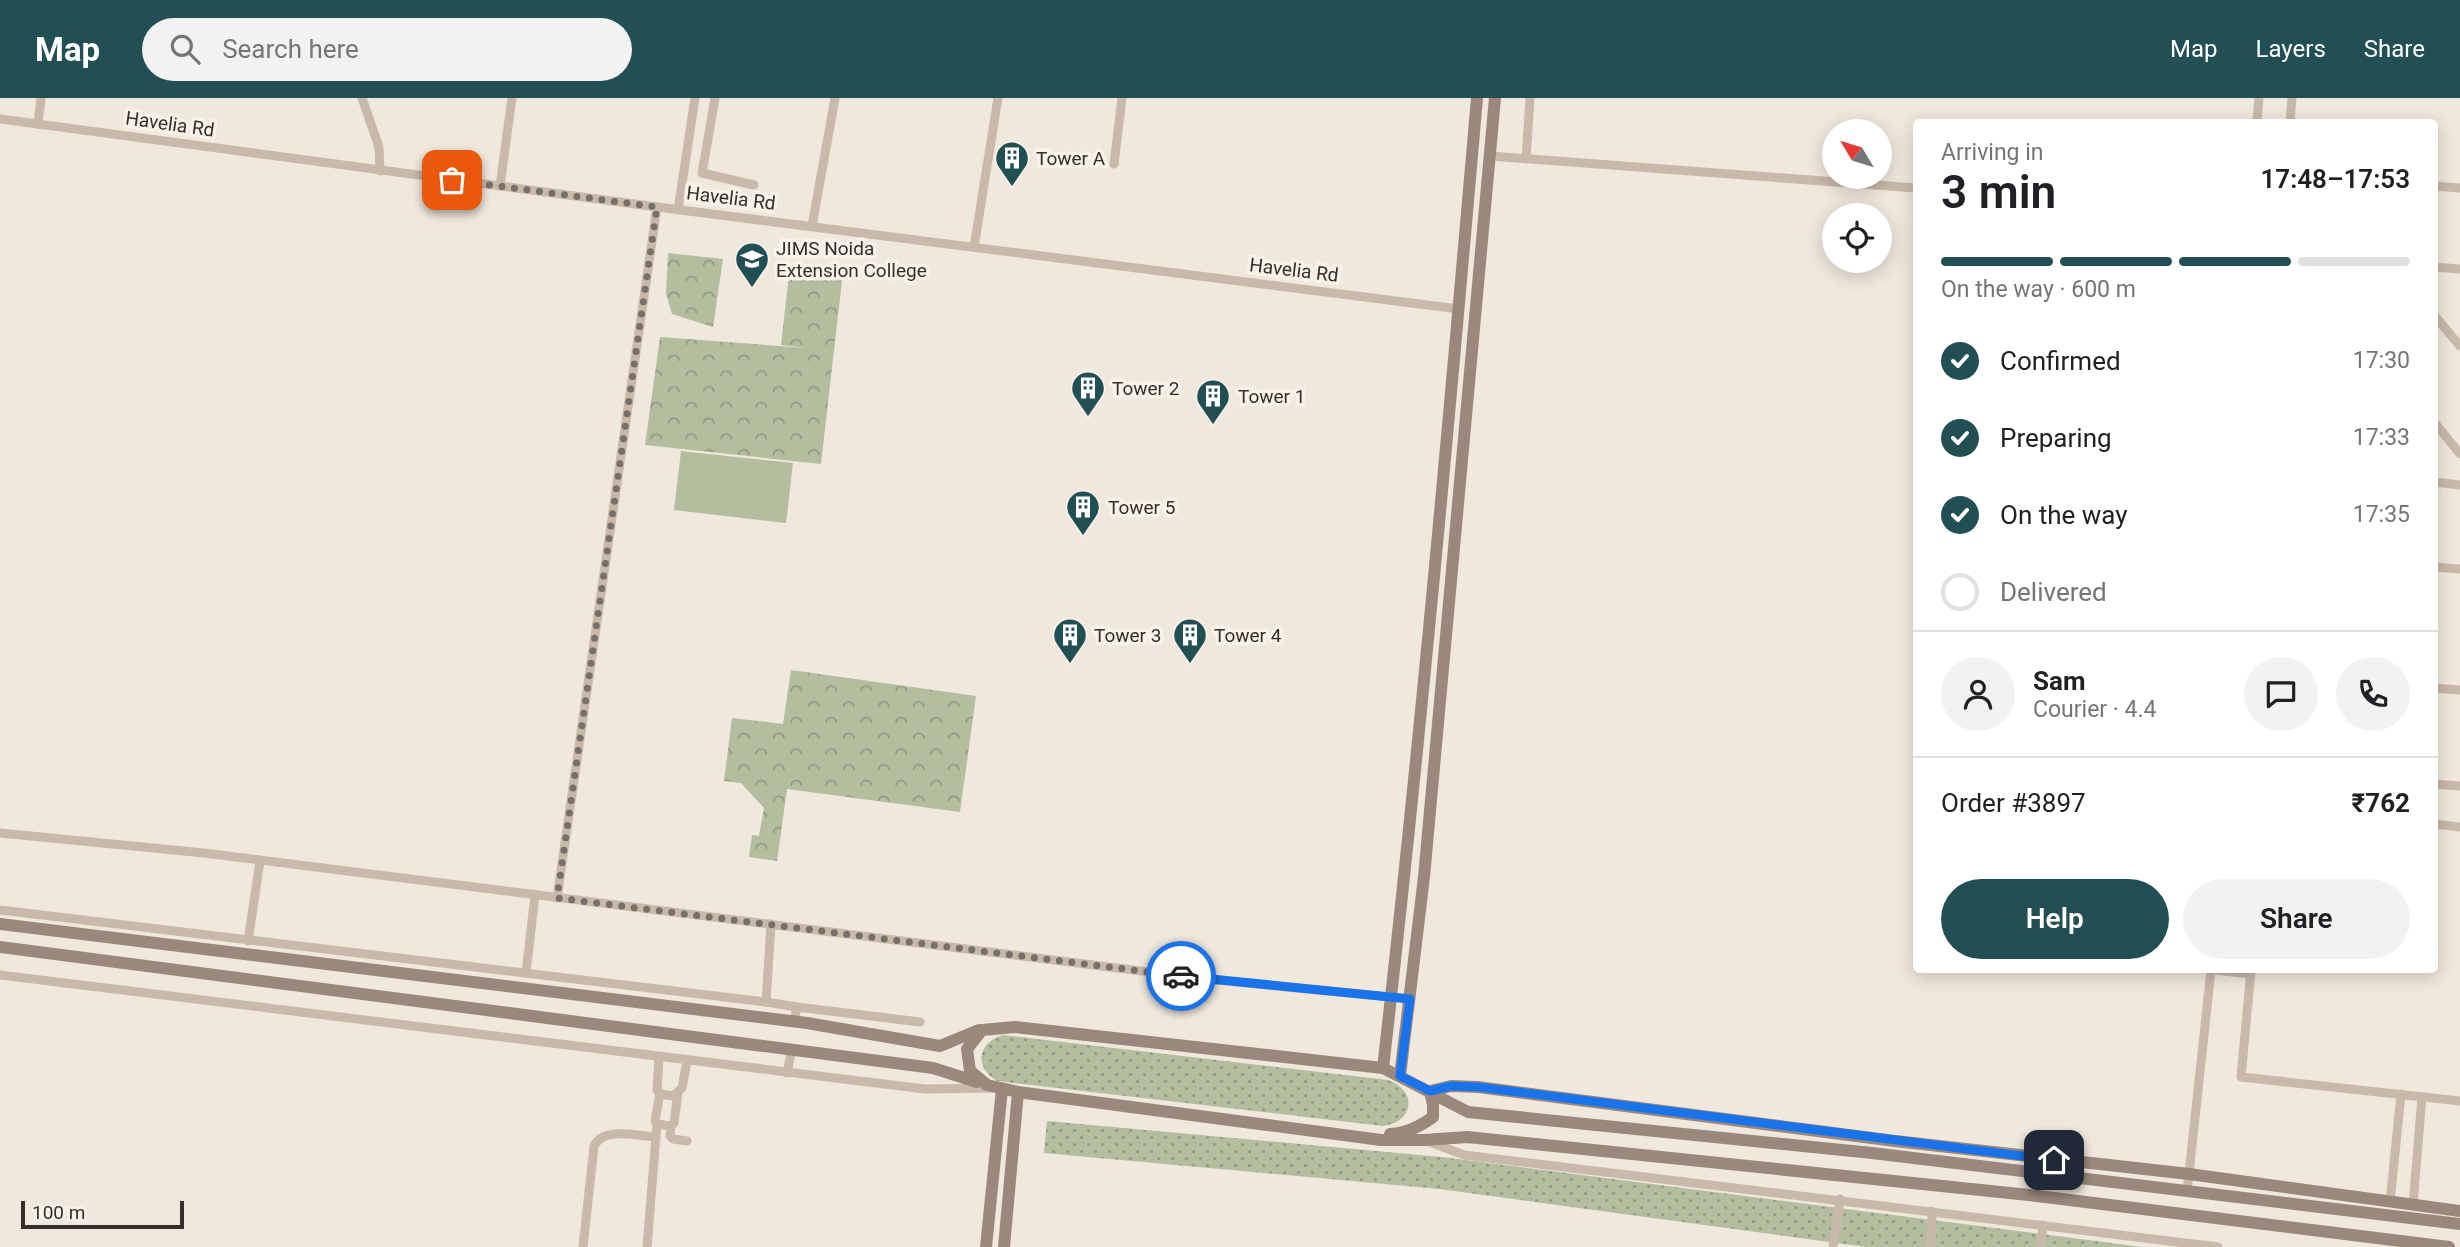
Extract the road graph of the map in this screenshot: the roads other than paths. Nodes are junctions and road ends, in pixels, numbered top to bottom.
1 (41, 98) edge
2 (362, 98) edge
3 (512, 98) edge
4 (695, 98) edge
5 (715, 98) edge
6 (835, 98) edge
7 (998, 98) edge
8 (1122, 98) edge
9 (1477, 98) edge
10 (1496, 98) edge
11 (1530, 98) edge
12 (2259, 98) edge
13 (2292, 98) edge
14 (0, 119) edge
15 (2257, 119) edge
16 (2290, 119) edge
17 (38, 124) junction
18 (1490, 156) junction
19 (1526, 159) junction
20 (1114, 164) dead end
21 (380, 171) junction
22 (754, 185) dead end
23 (500, 186) junction
24 (2438, 186) edge
25 (1913, 188) edge
26 (2460, 188) edge
27 (657, 207) junction
28 (678, 210) junction
29 (812, 226) junction
30 (974, 247) junction
31 (2438, 267) edge
32 (2460, 270) edge
33 (1459, 309) junction
34 (2438, 320) edge
35 (2460, 346) edge
36 (1455, 360) junction
37 (1470, 362) junction
38 (2438, 427) edge
39 (2460, 454) edge
40 (2438, 482) edge
41 (2460, 485) edge
42 (2438, 567) edge
43 (2460, 569) edge
44 (2438, 688) edge
45 (2460, 690) edge
46 (2438, 784) edge
47 (2460, 786) edge
48 (2438, 824) edge
49 (2460, 827) edge
50 (0, 833) edge
51 (260, 860) junction
52 (535, 895) junction
53 (557, 898) junction
54 (0, 910) edge
55 (0, 924) edge
56 (771, 924) junction
57 (248, 941) junction
58 (0, 947) edge
59 (526, 973) junction
60 (2212, 973) edge
61 (2251, 973) edge
62 (0, 975) edge
63 (1391, 997) junction
64 (1410, 999) junction
65 (766, 1002) junction
66 (797, 1007) junction
67 (794, 1022) junction
68 (919, 1022) dead end
69 (982, 1030) junction
70 (792, 1048) junction
71 (659, 1058) junction
72 (687, 1061) junction
73 (1383, 1068) junction
74 (787, 1073) junction
75 (1400, 1076) junction
76 (995, 1087) junction
77 (1430, 1091) junction
78 (1018, 1092) junction
79 (660, 1093) junction
80 (678, 1093) junction
81 (2401, 1094) junction
82 (2422, 1097) junction
83 (2460, 1101) edge
84 (657, 1124) junction
85 (671, 1126) junction
86 (656, 1137) junction
87 (1361, 1137) junction
88 (1424, 1140) junction
89 (687, 1141) dead end
90 (2189, 1174) junction
91 (2187, 1192) junction
92 (1840, 1199) junction
93 (2390, 1202) junction
94 (2413, 1205) junction
95 (1932, 1211) junction
96 (2457, 1217) edge
97 (2043, 1225) junction
98 (2143, 1242) edge
99 (583, 1247) edge
100 (647, 1247) edge
101 (986, 1247) edge
102 (1004, 1247) edge
103 (1833, 1247) edge
104 (1931, 1247) edge
105 (2040, 1247) edge
106 (2218, 1247) edge
107 (2449, 1247) edge

1 - 17 street
2 - 21 street
3 - 23 street
4 - 28 street
5 - 22 street
6 - 29 street
7 - 30 street
8 - 20 street
9 - 33 main road
10 - 18 main road
11 - 19 street
12 - 15 street
13 - 16 street
14 - 17 street, Havelia Rd
17 - 21 street, Havelia Rd
18 - 19 street
18 - 37 main road
19 - 25 street
21 - 23 street, Havelia Rd
23 - 27 street, Havelia Rd
24 - 26 street
27 - 28 street, Havelia Rd
27 - 53 street
28 - 29 street, Havelia Rd
29 - 30 street, Havelia Rd
30 - 33 street, Havelia Rd
31 - 32 street
33 - 36 main road
34 - 35 street
36 - 37 main road
36 - 63 main road
37 - 64 main road
38 - 39 street
40 - 41 street
42 - 43 street
44 - 45 street
46 - 47 street
48 - 49 street
50 - 51 street
51 - 52 street
51 - 57 street
52 - 53 street
52 - 59 street
53 - 56 street
54 - 57 street
55 - 67 main road
56 - 63 street
56 - 65 street
57 - 59 street
58 - 70 main road
59 - 65 street
60 - 90 street
61 - 81 street
62 - 71 street
63 - 64 street
63 - 73 main road
64 - 75 main road
65 - 66 street
66 - 67 street
66 - 68 street
67 - 69 main road
69 - 73 main road
69 - 76 main road
70 - 74 street
70 - 76 main road
71 - 72 street
71 - 79 street
72 - 74 street
72 - 80 street
73 - 75 main road
74 - 76 street
75 - 77 main road
76 - 78 main road
76 - 101 main road
77 - 87 main road
77 - 90 main road
77 - 91 main road
78 - 87 main road
78 - 102 main road
79 - 80 street
79 - 84 street
80 - 85 street
81 - 82 street
81 - 93 street
82 - 83 street
82 - 94 street
84 - 85 street
84 - 86 street
85 - 89 street
86 - 99 street
86 - 100 street
87 - 88 main road
88 - 92 street
88 - 107 main road
90 - 91 street
90 - 93 main road
91 - 96 main road
92 - 95 street
92 - 103 street
93 - 94 main road
94 - 96 main road
95 - 97 street
95 - 104 street
97 - 98 street
97 - 105 street
98 - 106 street

